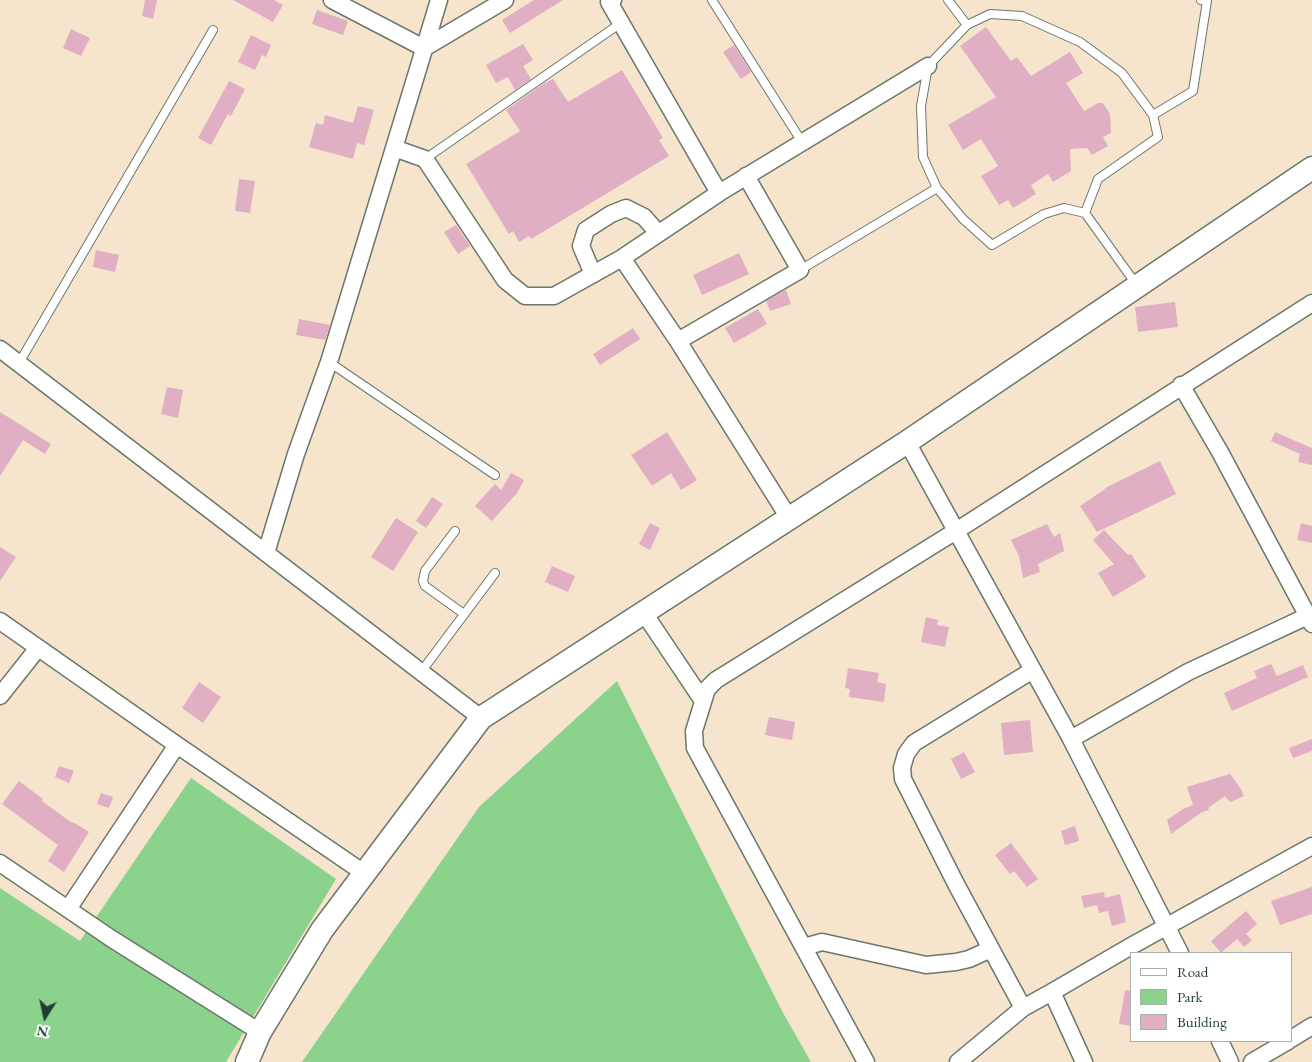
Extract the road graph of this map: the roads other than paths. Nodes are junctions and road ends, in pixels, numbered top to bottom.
1 (332, 0) edge
2 (439, 0) edge
3 (505, 0) edge
4 (712, 0) edge
5 (948, 0) edge
6 (1201, 0) edge
7 (610, 1) edge
8 (621, 22) junction
9 (967, 25) junction
10 (213, 30) dead end
11 (424, 48) junction
12 (928, 66) junction
13 (1153, 115) junction
14 (802, 142) junction
15 (394, 148) junction
16 (425, 160) junction
17 (1312, 168) edge
18 (746, 176) junction
19 (937, 188) junction
20 (718, 193) junction
21 (1085, 213) junction
22 (658, 234) junction
23 (622, 258) junction
24 (800, 270) junction
25 (593, 274) junction
26 (1137, 286) junction
27 (1312, 303) edge
28 (678, 341) junction
29 (0, 349) edge
30 (329, 362) junction
31 (19, 363) junction
32 (1181, 386) junction
33 (907, 442) junction
34 (495, 475) dead end
35 (789, 518) junction
36 (455, 531) dead end
37 (956, 531) junction
38 (266, 553) junction
39 (495, 573) dead end
40 (644, 613) junction
41 (464, 614) junction
42 (1311, 618) edge
43 (0, 621) edge
44 (38, 648) junction
45 (1033, 670) junction
46 (421, 672) junction
47 (0, 696) edge
48 (703, 701) junction
49 (480, 718) junction
50 (1071, 739) junction
51 (177, 745) junction
52 (1312, 846) edge
53 (0, 863) edge
54 (364, 873) junction
55 (68, 909) junction
56 (1168, 926) junction
57 (804, 947) junction
58 (991, 949) junction
59 (1180, 952) edge
60 (1052, 992) junction
61 (1023, 1008) junction
62 (1312, 1026) edge
63 (260, 1032) junction
64 (1292, 1038) edge
65 (1220, 1042) edge
66 (1286, 1042) edge
67 (247, 1062) edge
68 (866, 1062) edge
69 (958, 1062) edge
70 (1084, 1062) edge
71 (1230, 1062) edge
72 (1252, 1062) edge

1 - 11 street
2 - 11 street
3 - 11 street
4 - 14 lane
5 - 9 lane
6 - 13 lane
7 - 8 street
8 - 16 lane
8 - 20 street
9 - 12 lane
9 - 13 lane
10 - 31 lane
11 - 15 street
12 - 14 street
12 - 19 lane
13 - 21 lane
14 - 18 street
15 - 16 street
15 - 30 street
16 - 25 street
17 - 26 street
18 - 20 street
18 - 24 street
19 - 21 lane
19 - 24 lane
20 - 22 street
21 - 26 lane
22 - 23 street
22 - 25 street
23 - 25 street
23 - 28 street
24 - 28 street
26 - 33 street
27 - 32 street
28 - 35 street
29 - 31 street
30 - 34 lane
30 - 38 street
31 - 38 street
32 - 37 street
32 - 42 street
33 - 35 street
33 - 37 street
35 - 40 street
36 - 41 lane
37 - 45 street
37 - 48 street
38 - 46 street
39 - 41 lane
40 - 48 street
40 - 49 street
41 - 46 lane
42 - 50 street
43 - 44 street
44 - 47 street
44 - 51 street
45 - 50 street
45 - 58 street
46 - 49 street
48 - 57 street
49 - 54 street
50 - 56 street
51 - 54 street
51 - 55 street
52 - 56 street
53 - 55 street
54 - 63 street
55 - 63 street
56 - 59 street
56 - 60 street
57 - 58 street
57 - 68 street
58 - 61 street
60 - 61 street
60 - 70 street
61 - 69 street
62 - 64 street
63 - 67 street
65 - 71 street
66 - 72 street

